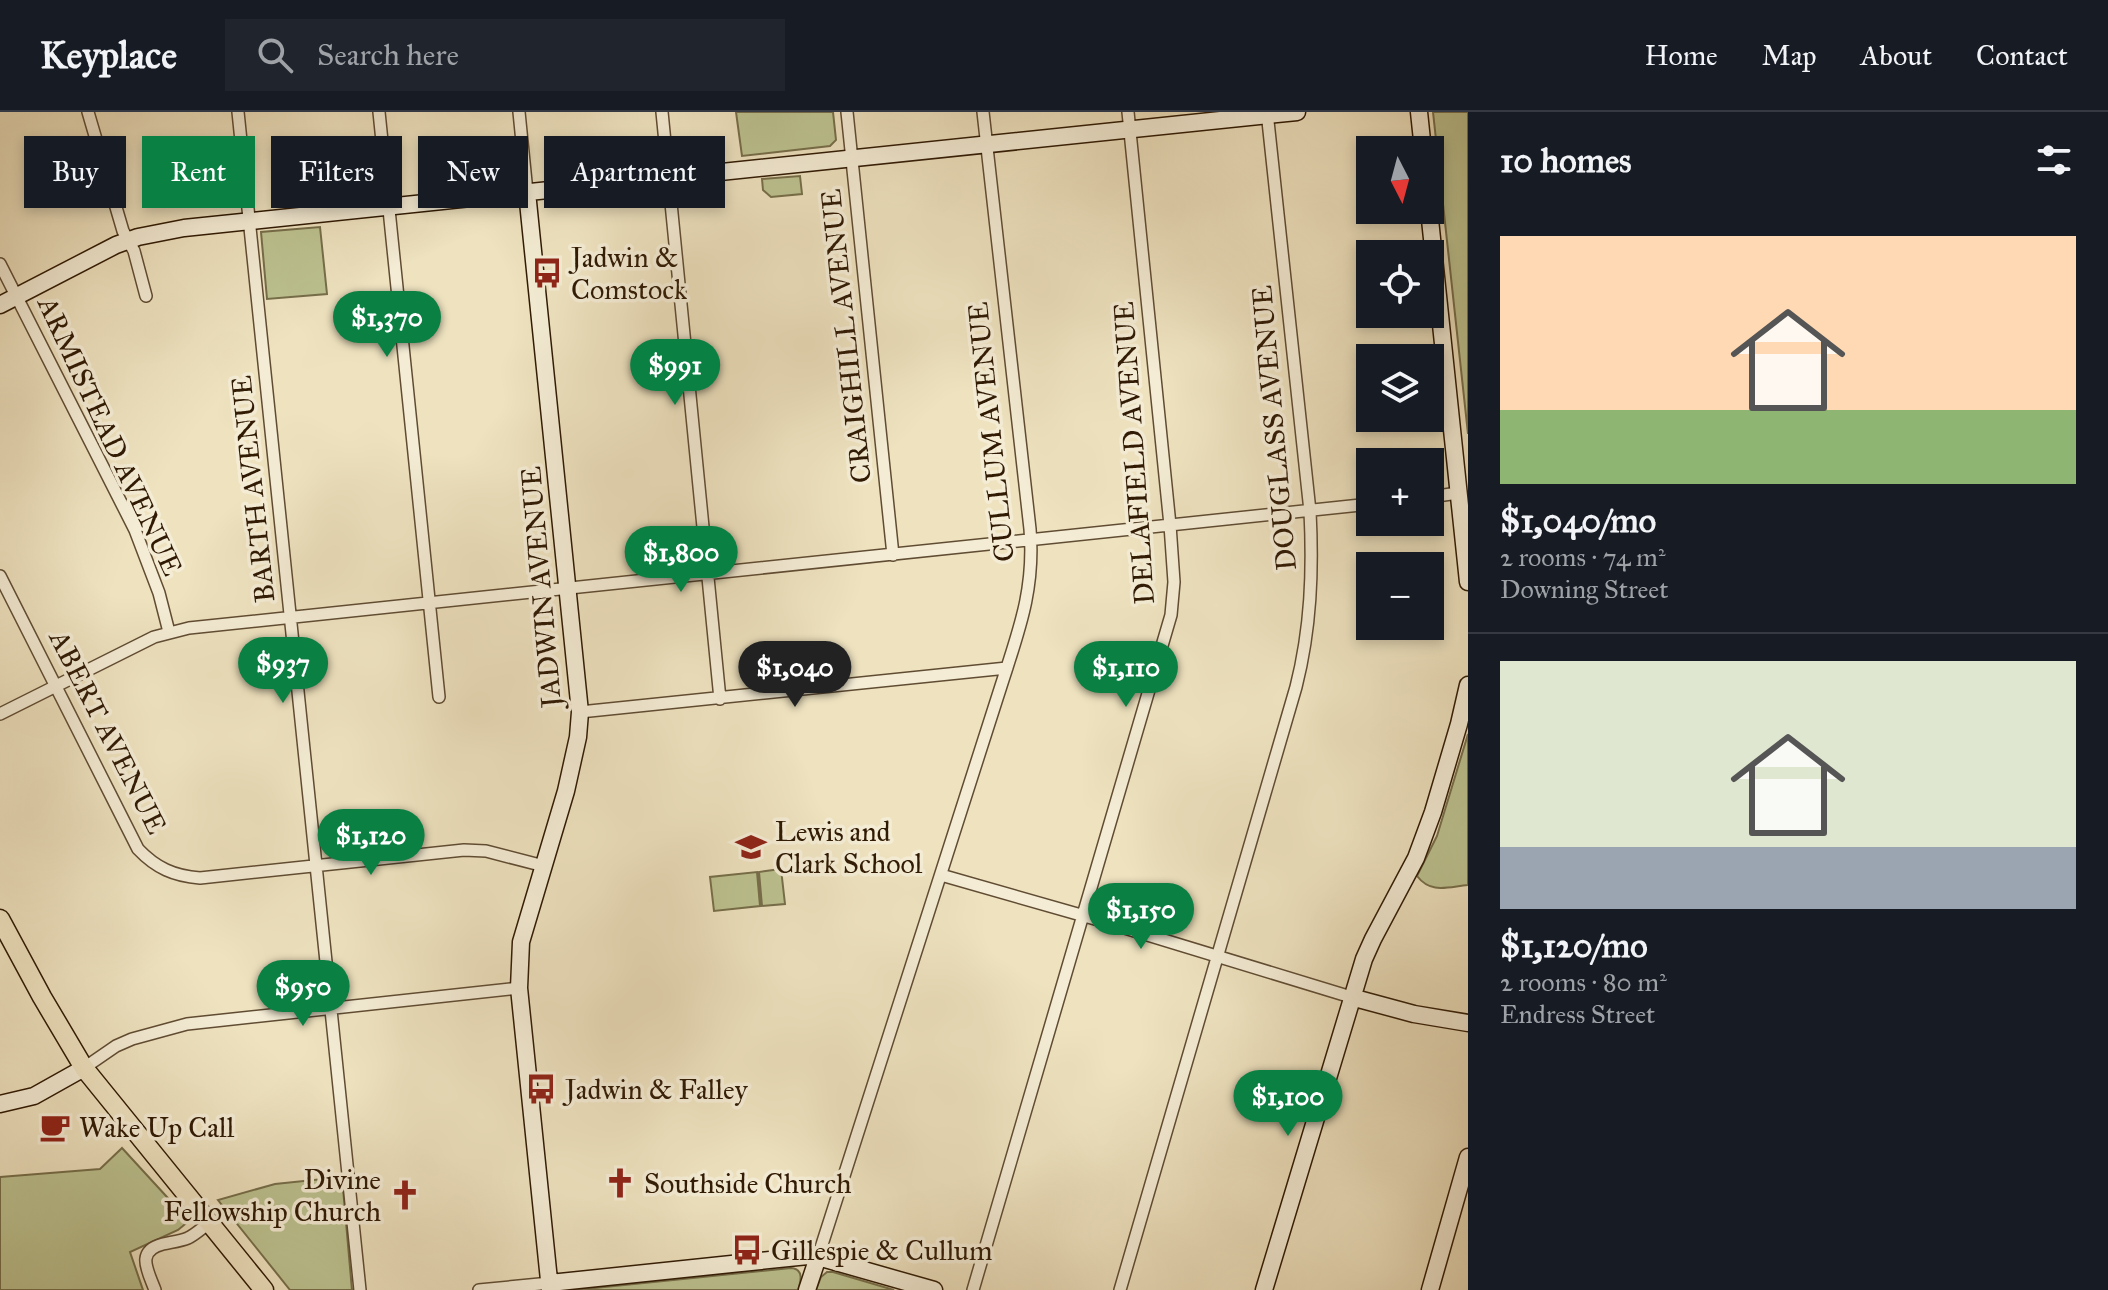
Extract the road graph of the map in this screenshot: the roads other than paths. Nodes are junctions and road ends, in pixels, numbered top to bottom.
1 (88, 112) edge
2 (238, 112) edge
3 (379, 112) edge
4 (519, 112) edge
5 (662, 112) edge
6 (847, 112) edge
7 (983, 112) edge
8 (1128, 112) edge
9 (1297, 112) edge
10 (1419, 112) edge
11 (1267, 114) edge
12 (1130, 129) junction
13 (382, 136) edge
14 (521, 136) edge
15 (665, 136) edge
16 (1422, 136) edge
17 (987, 144) junction
18 (852, 158) junction
19 (725, 172) edge
20 (528, 202) edge
21 (379, 208) edge
22 (389, 208) edge
23 (672, 208) edge
24 (250, 221) junction
25 (1430, 224) edge
26 (128, 241) junction
27 (0, 264) edge
28 (16, 296) junction
29 (146, 296) dead end
30 (0, 305) edge
31 (1458, 493) junction
32 (1444, 495) edge
33 (1356, 506) edge
34 (1310, 511) junction
35 (1170, 525) junction
36 (1031, 540) junction
37 (893, 555) junction
38 (709, 573) junction
39 (0, 576) edge
40 (1468, 582) edge
41 (568, 588) junction
42 (429, 603) junction
43 (291, 617) junction
44 (169, 632) junction
45 (1007, 668) junction
46 (56, 685) junction
47 (1468, 685) edge
48 (439, 697) dead end
49 (720, 699) junction
50 (580, 712) junction
51 (0, 714) edge
52 (317, 864) junction
53 (544, 866) junction
54 (941, 875) junction
55 (1083, 916) junction
56 (0, 919) edge
57 (1218, 956) junction
58 (519, 988) junction
59 (1351, 997) junction
60 (332, 1008) junction
61 (1468, 1023) edge
62 (84, 1068) junction
63 (0, 1104) edge
64 (1468, 1157) edge
65 (1461, 1210) edge
66 (209, 1223) junction
67 (818, 1257) junction
68 (550, 1286) edge
69 (155, 1290) edge
70 (264, 1290) edge
71 (360, 1290) edge
72 (479, 1290) edge
73 (807, 1290) edge
74 (934, 1290) edge
75 (973, 1290) edge
76 (1120, 1290) edge
77 (1264, 1290) edge
78 (1430, 1290) edge

1 - 26 street
2 - 24 street, BARTH AVENUE
3 - 13 street
4 - 14 street, JADWIN AVENUE
5 - 15 street
6 - 18 street, CRAIGHILL AVENUE
7 - 17 street, CULLUM AVENUE
8 - 12 street, DELAFIELD AVENUE
9 - 11 street
10 - 16 street
11 - 12 street
11 - 34 street, DOUGLASS AVENUE
12 - 17 street
12 - 35 street, DELAFIELD AVENUE
17 - 18 street
17 - 36 street, CULLUM AVENUE
18 - 19 street
18 - 37 street, CRAIGHILL AVENUE
20 - 41 street, JADWIN AVENUE
21 - 24 street
22 - 42 street
23 - 38 street
24 - 26 street
24 - 43 street, BARTH AVENUE
25 - 31 street
26 - 28 street
26 - 29 street
27 - 28 street, ARMISTEAD AVENUE
28 - 30 street
28 - 44 street, ARMISTEAD AVENUE
31 - 32 street
31 - 40 street
33 - 34 street
34 - 35 street
34 - 57 street, DOUGLASS AVENUE
35 - 36 street
35 - 55 street, DELAFIELD AVENUE
36 - 37 street
36 - 45 street, CULLUM AVENUE
37 - 38 street
38 - 41 street
38 - 49 street
39 - 46 street, ABERT AVENUE
41 - 42 street
41 - 50 street, JADWIN AVENUE
42 - 43 street
42 - 48 street
43 - 44 street
43 - 52 street, BARTH AVENUE
44 - 46 street
45 - 49 street
45 - 54 street, CULLUM AVENUE
46 - 51 street
46 - 52 street, ABERT AVENUE
47 - 59 street
49 - 50 street
50 - 53 street, JADWIN AVENUE
52 - 53 street
52 - 60 street, BARTH AVENUE
53 - 58 street, JADWIN AVENUE
54 - 55 street
54 - 67 street, CULLUM AVENUE
55 - 57 street
55 - 75 street, DELAFIELD AVENUE
56 - 62 main road
57 - 59 street
57 - 76 street, DOUGLASS AVENUE
58 - 60 street
58 - 68 street, JADWIN AVENUE
59 - 61 street
59 - 77 street
60 - 62 street
60 - 71 street, BARTH AVENUE
62 - 63 street
62 - 66 main road
64 - 65 street
65 - 78 street
66 - 69 street
66 - 70 main road
67 - 68 street
67 - 73 street, CULLUM AVENUE
67 - 74 street
68 - 72 street

